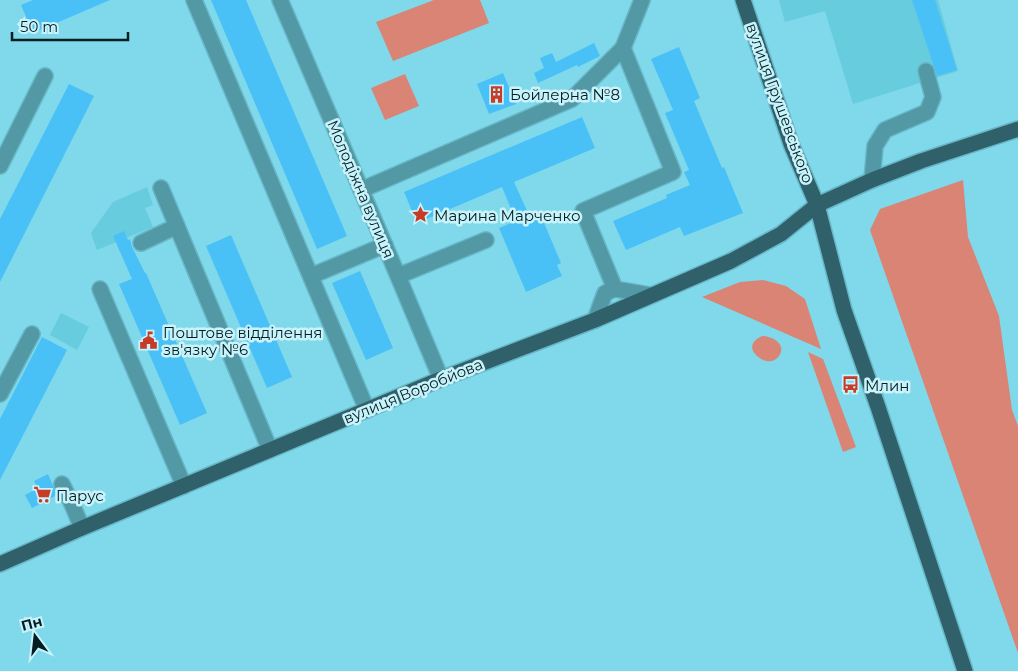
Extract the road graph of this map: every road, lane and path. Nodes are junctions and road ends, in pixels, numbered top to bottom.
1 (194, 0) edge
2 (280, 0) edge
3 (642, 0) edge
4 (744, 0) edge
5 (623, 48) junction
6 (926, 71) dead end
7 (45, 76) dead end
8 (1018, 129) edge
9 (0, 166) edge
10 (872, 180) junction
11 (161, 188) dead end
12 (361, 190) junction
13 (817, 205) junction
14 (177, 226) junction
15 (486, 240) dead end
16 (141, 243) dead end
17 (385, 245) junction
18 (311, 276) junction
19 (398, 276) junction
20 (100, 288) dead end
21 (615, 288) junction
22 (650, 295) junction
23 (595, 320) junction
24 (32, 334) dead end
25 (441, 379) junction
26 (0, 394) edge
27 (367, 410) junction
28 (270, 450) junction
29 (62, 484) dead end
30 (184, 486) junction
31 (82, 528) junction
32 (0, 564) edge
33 (964, 671) edge

1 - 18 street
2 - 12 street, Молодіжна вулиця
3 - 5 street
4 - 13 main road, вулиця Грушевського
5 - 12 street
5 - 21 street
6 - 10 street
7 - 9 street
8 - 10 main road, вулиця Воробйова
10 - 13 main road, вулиця Воробйова
11 - 14 street
12 - 17 street, Молодіжна вулиця
13 - 22 main road, вулиця Воробйова
13 - 33 main road, вулиця Грушевського
14 - 16 street
14 - 28 street
15 - 19 street
17 - 18 street
17 - 19 street, Молодіжна вулиця
18 - 27 street
19 - 25 street, Молодіжна вулиця
20 - 30 street
21 - 22 street
21 - 23 street
22 - 23 main road, вулиця Воробйова
23 - 25 main road, вулиця Воробйова
24 - 26 street
25 - 27 main road, вулиця Воробйова
27 - 28 main road, вулиця Воробйова
28 - 30 main road, вулиця Воробйова
29 - 31 street
30 - 31 main road, вулиця Воробйова
31 - 32 main road, вулиця Воробйова

